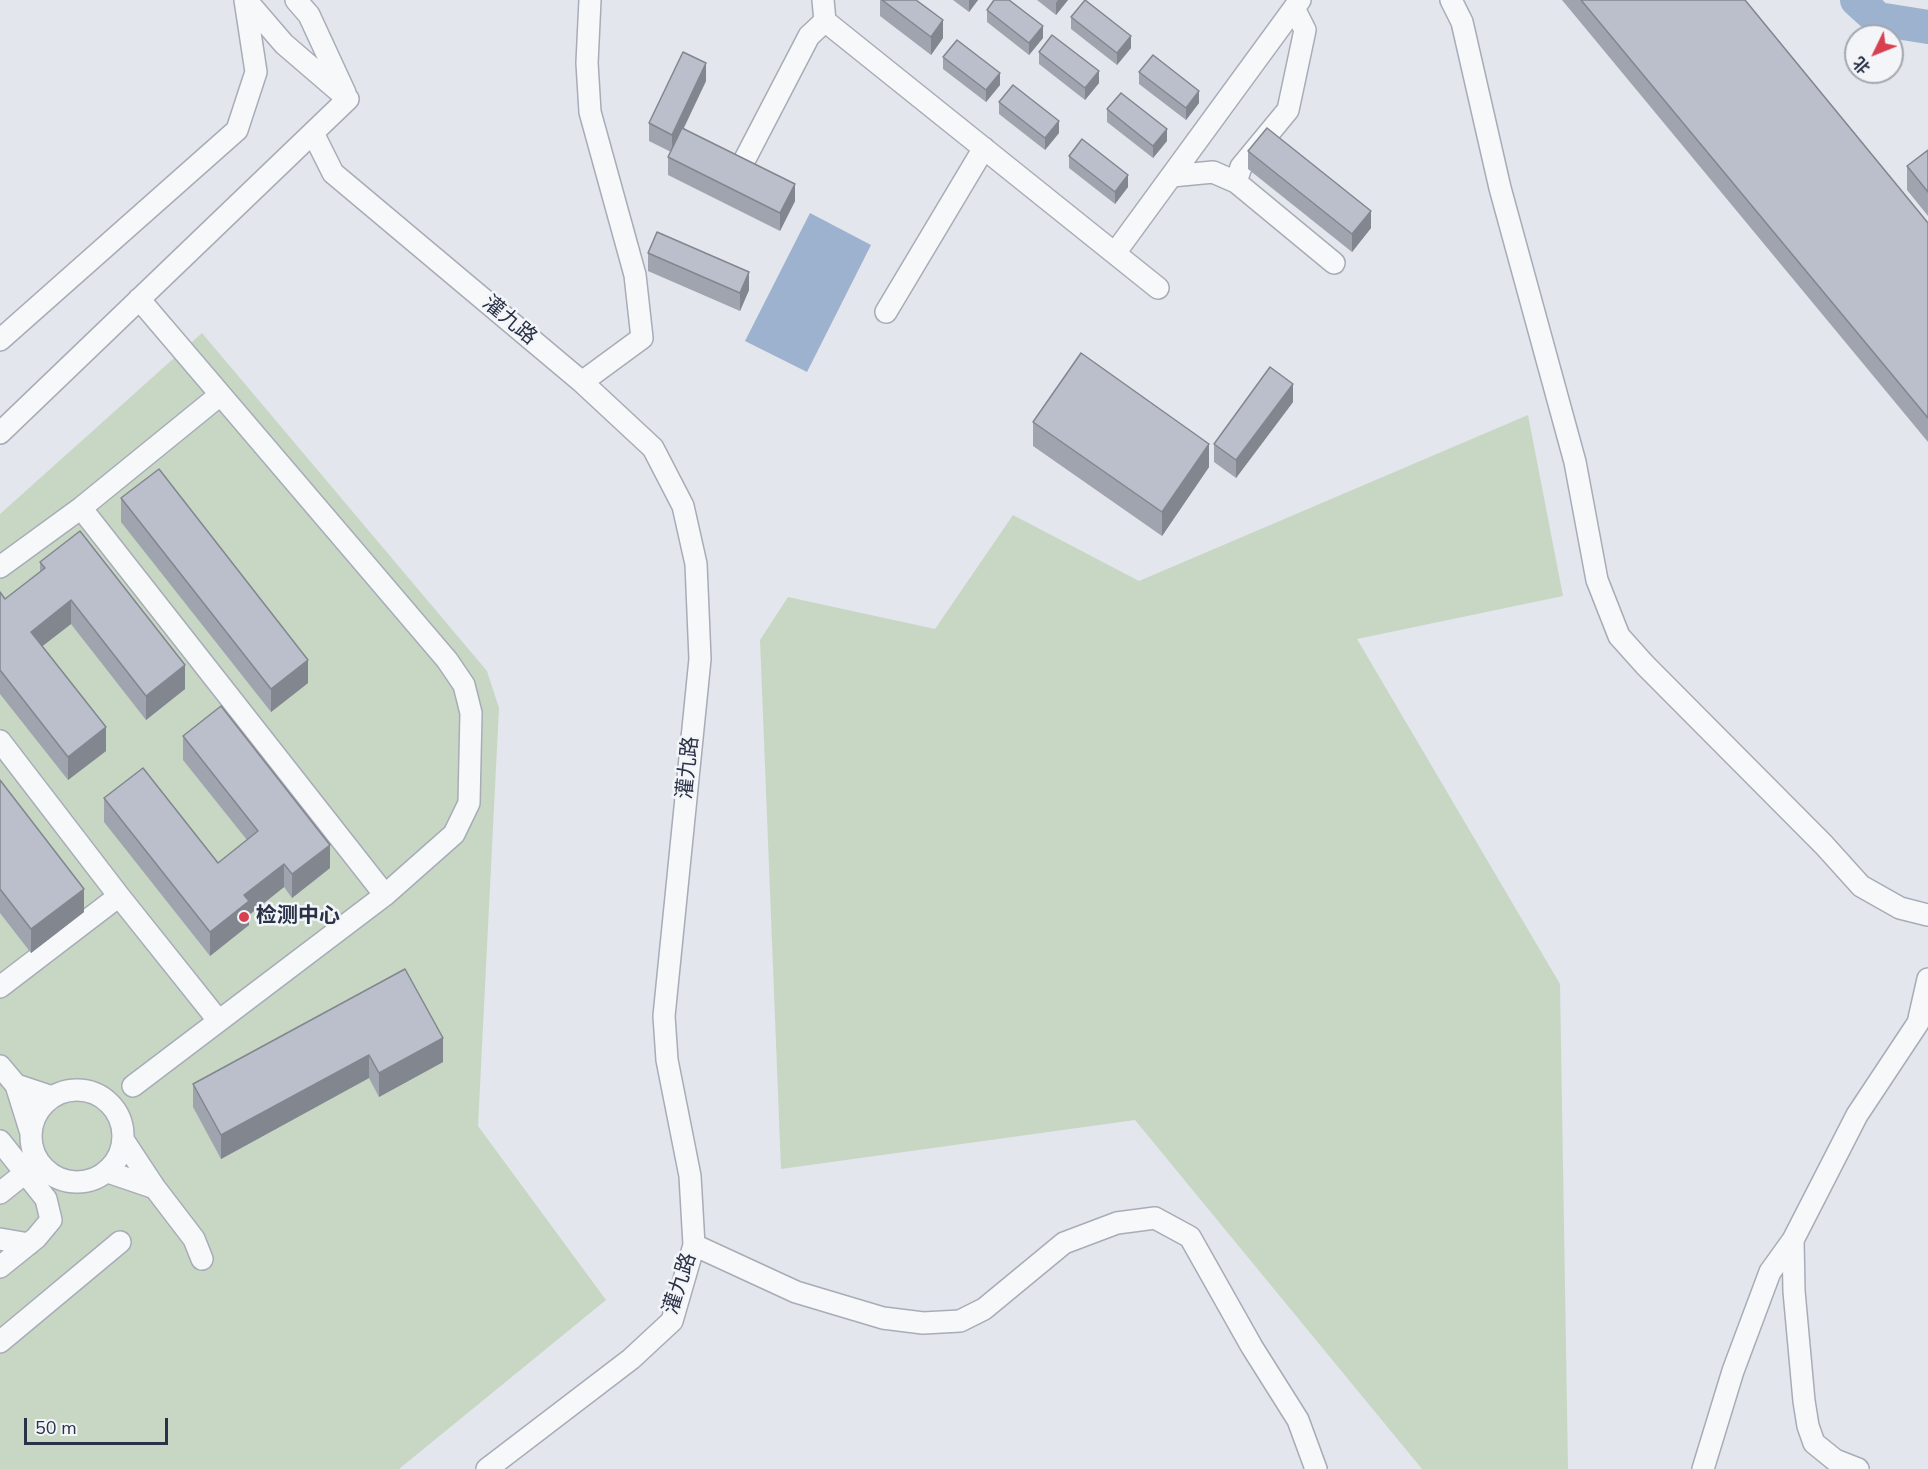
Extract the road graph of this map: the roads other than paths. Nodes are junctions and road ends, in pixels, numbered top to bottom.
1 (245, 0) edge
2 (296, 0) edge
3 (590, 0) edge
4 (823, 0) edge
5 (1451, 0) edge
6 (1297, 4) edge
7 (825, 21) junction
8 (348, 99) junction
9 (313, 133) junction
10 (984, 148) junction
11 (744, 160) edge
12 (1172, 176) junction
13 (1236, 182) junction
14 (1115, 253) junction
15 (1334, 263) dead end
16 (1158, 288) dead end
17 (139, 298) junction
18 (886, 312) dead end
19 (0, 340) edge
20 (582, 382) junction
21 (220, 395) junction
22 (0, 434) edge
23 (81, 508) junction
24 (0, 567) edge
25 (0, 741) edge
26 (386, 895) junction
27 (119, 896) junction
28 (1928, 915) edge
29 (1928, 979) edge
30 (0, 987) edge
31 (218, 1020) junction
32 (0, 1066) edge
33 (16, 1086) junction
34 (134, 1086) junction
35 (92, 1092) junction
36 (52, 1097) junction
37 (123, 1131) junction
38 (31, 1133) junction
39 (0, 1141) edge
40 (108, 1172) junction
41 (26, 1173) junction
42 (155, 1188) junction
43 (0, 1193) edge
44 (0, 1239) edge
45 (1793, 1240) junction
46 (120, 1242) dead end
47 (29, 1244) junction
48 (694, 1245) junction
49 (202, 1259) dead end
50 (0, 1267) edge
51 (0, 1342) edge
52 (487, 1469) edge
53 (1316, 1469) edge
54 (1703, 1469) edge
55 (1858, 1469) edge

1 - 8 street
1 - 19 street
2 - 8 street
3 - 20 street
4 - 7 street
5 - 28 street
6 - 12 street
6 - 13 street
7 - 10 street
7 - 11 street
8 - 9 street
9 - 17 street
9 - 20 street, 灌九路
10 - 14 street
10 - 18 street
12 - 13 street
12 - 14 street
13 - 15 street
14 - 16 street
17 - 21 street
17 - 22 street
20 - 48 street, 灌九路
21 - 23 street
21 - 26 street
23 - 24 street
23 - 26 street
25 - 27 street
26 - 31 street
27 - 30 street
27 - 31 street
29 - 45 street
31 - 34 street
32 - 33 street
33 - 36 street
33 - 38 street
34 - 35 street
34 - 37 street
35 - 36 street
35 - 37 street
36 - 38 street
37 - 40 street
37 - 42 street
38 - 40 street
39 - 41 street
40 - 42 street
41 - 43 street
41 - 47 street
42 - 49 street
44 - 47 street
45 - 54 street
45 - 55 street
46 - 51 street
47 - 50 street
48 - 52 street, 灌九路
48 - 53 street

